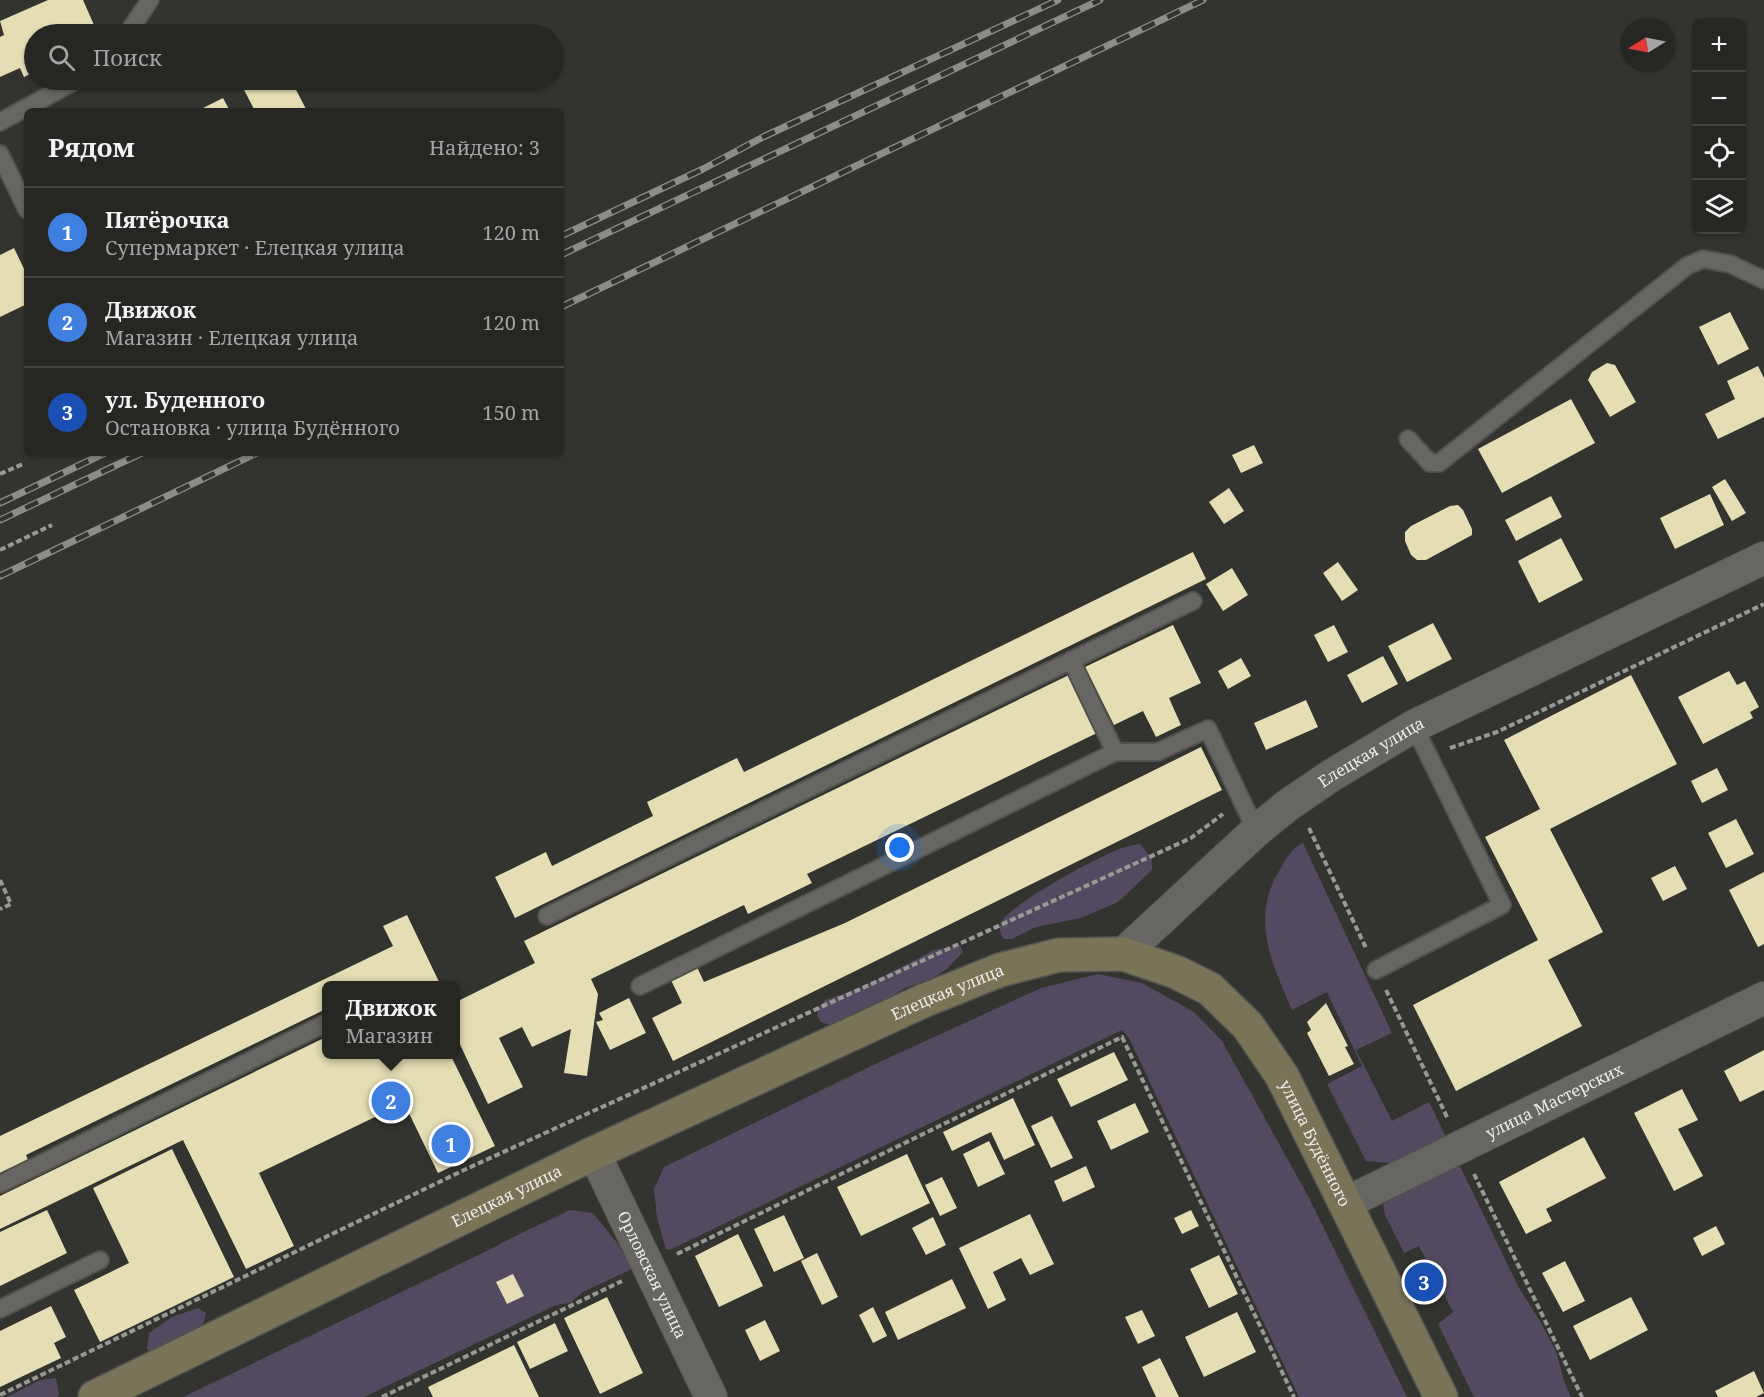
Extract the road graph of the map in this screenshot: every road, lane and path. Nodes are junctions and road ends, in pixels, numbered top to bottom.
1 (150, 0) edge
2 (134, 24) edge
3 (59, 90) edge
4 (26, 108) edge
5 (24, 109) edge
6 (0, 122) edge
7 (0, 154) edge
8 (24, 204) edge
9 (1764, 280) edge
10 (1408, 440) dead end
11 (22, 464) dead end
12 (0, 474) edge
13 (52, 525) dead end
14 (0, 550) edge
15 (1764, 558) edge
16 (1193, 601) dead end
17 (1764, 604) edge
18 (1071, 660) junction
19 (1414, 726) junction
20 (1115, 752) junction
21 (1428, 756) junction
22 (1242, 801) junction
23 (1288, 805) junction
24 (1256, 831) junction
25 (0, 880) edge
26 (0, 909) edge
27 (547, 916) dead end
28 (1124, 954) junction
29 (1376, 970) junction
30 (640, 986) dead end
31 (1764, 998) edge
32 (322, 1025) edge
33 (1461, 1146) junction
34 (594, 1153) junction
35 (0, 1184) edge
36 (1346, 1203) junction
37 (100, 1260) dead end
38 (650, 1268) junction
39 (0, 1309) edge
40 (0, 1395) edge
41 (95, 1397) edge
42 (382, 1397) edge
43 (711, 1397) edge
44 (1294, 1397) edge
45 (1441, 1397) edge
46 (1581, 1397) edge

1 - 2 lane
3 - 4 lane
5 - 6 lane
7 - 8 lane
9 - 10 lane
11 - 12 path
13 - 14 path
15 - 19 street, Елецкая улица
16 - 18 lane
17 - 21 path
18 - 20 lane
18 - 27 lane
19 - 21 lane
19 - 23 street, Елецкая улица
20 - 22 lane
20 - 30 lane
21 - 29 lane
22 - 24 lane
22 - 40 path
23 - 24 street, Елецкая улица
23 - 29 path
24 - 28 street, Елецкая улица
25 - 26 path
28 - 34 main road, Елецкая улица
28 - 36 main road, улица Будённого
29 - 33 path
31 - 33 street, улица Мастерских
32 - 35 lane
33 - 36 street, улица Мастерских
33 - 46 path
34 - 38 street, Орловская улица
34 - 41 main road, Елецкая улица
36 - 45 main road, улица Будённого
37 - 39 lane
38 - 42 path
38 - 43 street, Орловская улица
38 - 44 path

